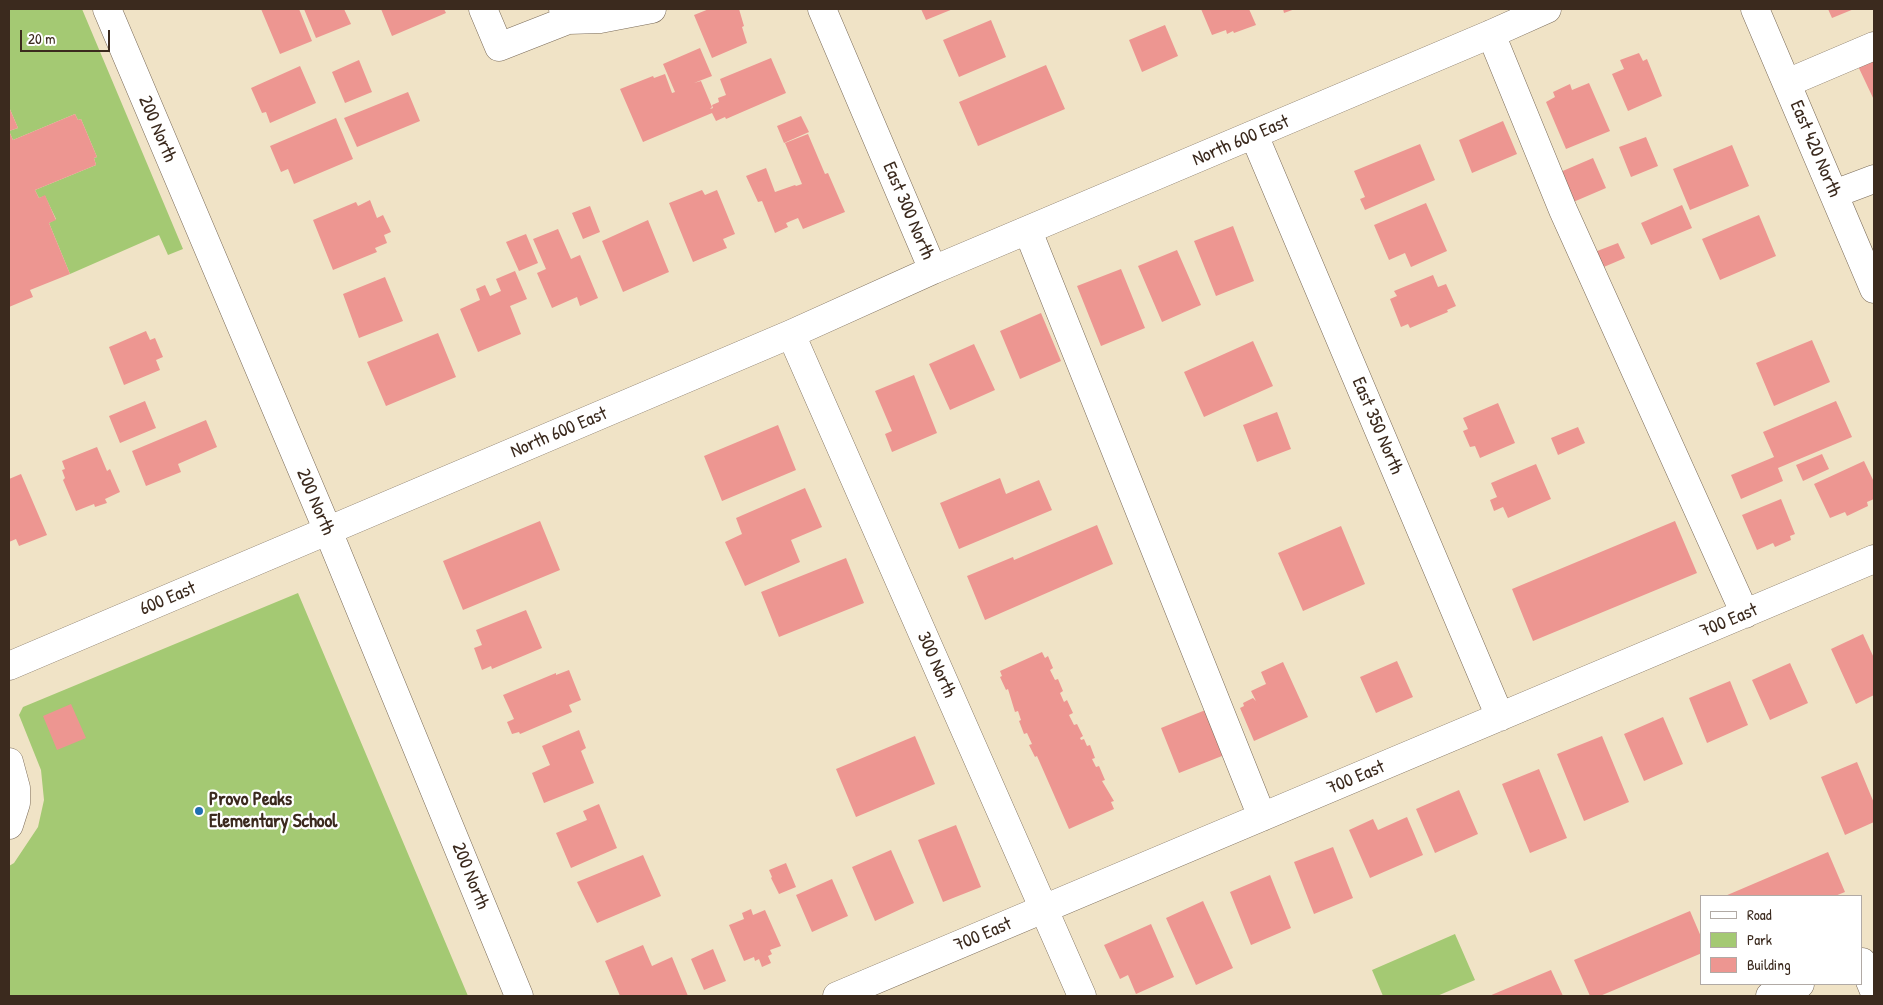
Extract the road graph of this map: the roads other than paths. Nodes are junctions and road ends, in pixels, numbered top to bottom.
1 (107, 9) edge
2 (483, 9) edge
3 (652, 9) edge
4 (822, 9) edge
5 (1547, 9) edge
6 (1755, 9) edge
7 (565, 14) edge
8 (1491, 34) junction
9 (1874, 46) edge
10 (1787, 83) junction
11 (1254, 135) junction
12 (1874, 179) edge
13 (1834, 194) junction
14 (1028, 231) junction
15 (934, 270) junction
16 (1874, 289) edge
17 (791, 334) junction
18 (328, 531) junction
19 (1874, 558) edge
20 (1745, 614) junction
21 (9, 666) edge
22 (1500, 717) junction
23 (9, 762) edge
24 (1262, 817) junction
25 (9, 825) edge
26 (1044, 909) junction
27 (1874, 953) edge
28 (1863, 959) edge
29 (1863, 963) edge
30 (1798, 985) edge
31 (1874, 991) edge
32 (519, 996) edge
33 (837, 996) edge
34 (1082, 996) edge
35 (1770, 996) edge

1 - 18 street, 200 North
2 - 7 street
3 - 7 street
4 - 15 street, East 300 North
5 - 8 street, North 600 East
6 - 10 street, East 420 North
8 - 11 street, North 600 East
8 - 20 street
9 - 10 street
10 - 13 street, East 420 North
11 - 14 street, North 600 East
11 - 22 street, East 350 North
12 - 13 street
13 - 16 street, East 420 North
14 - 15 street, North 600 East
14 - 24 street
15 - 17 street, East 300 North
17 - 18 street, North 600 East
17 - 26 street, 300 North
18 - 21 street, 600 East
18 - 32 street, 200 North
19 - 20 street, 700 East
20 - 22 street, 700 East
22 - 24 street, 700 East
23 - 25 street
24 - 26 street, 700 East
26 - 33 street, 700 East
26 - 34 street, 300 North
27 - 28 street
29 - 31 street
30 - 35 street

